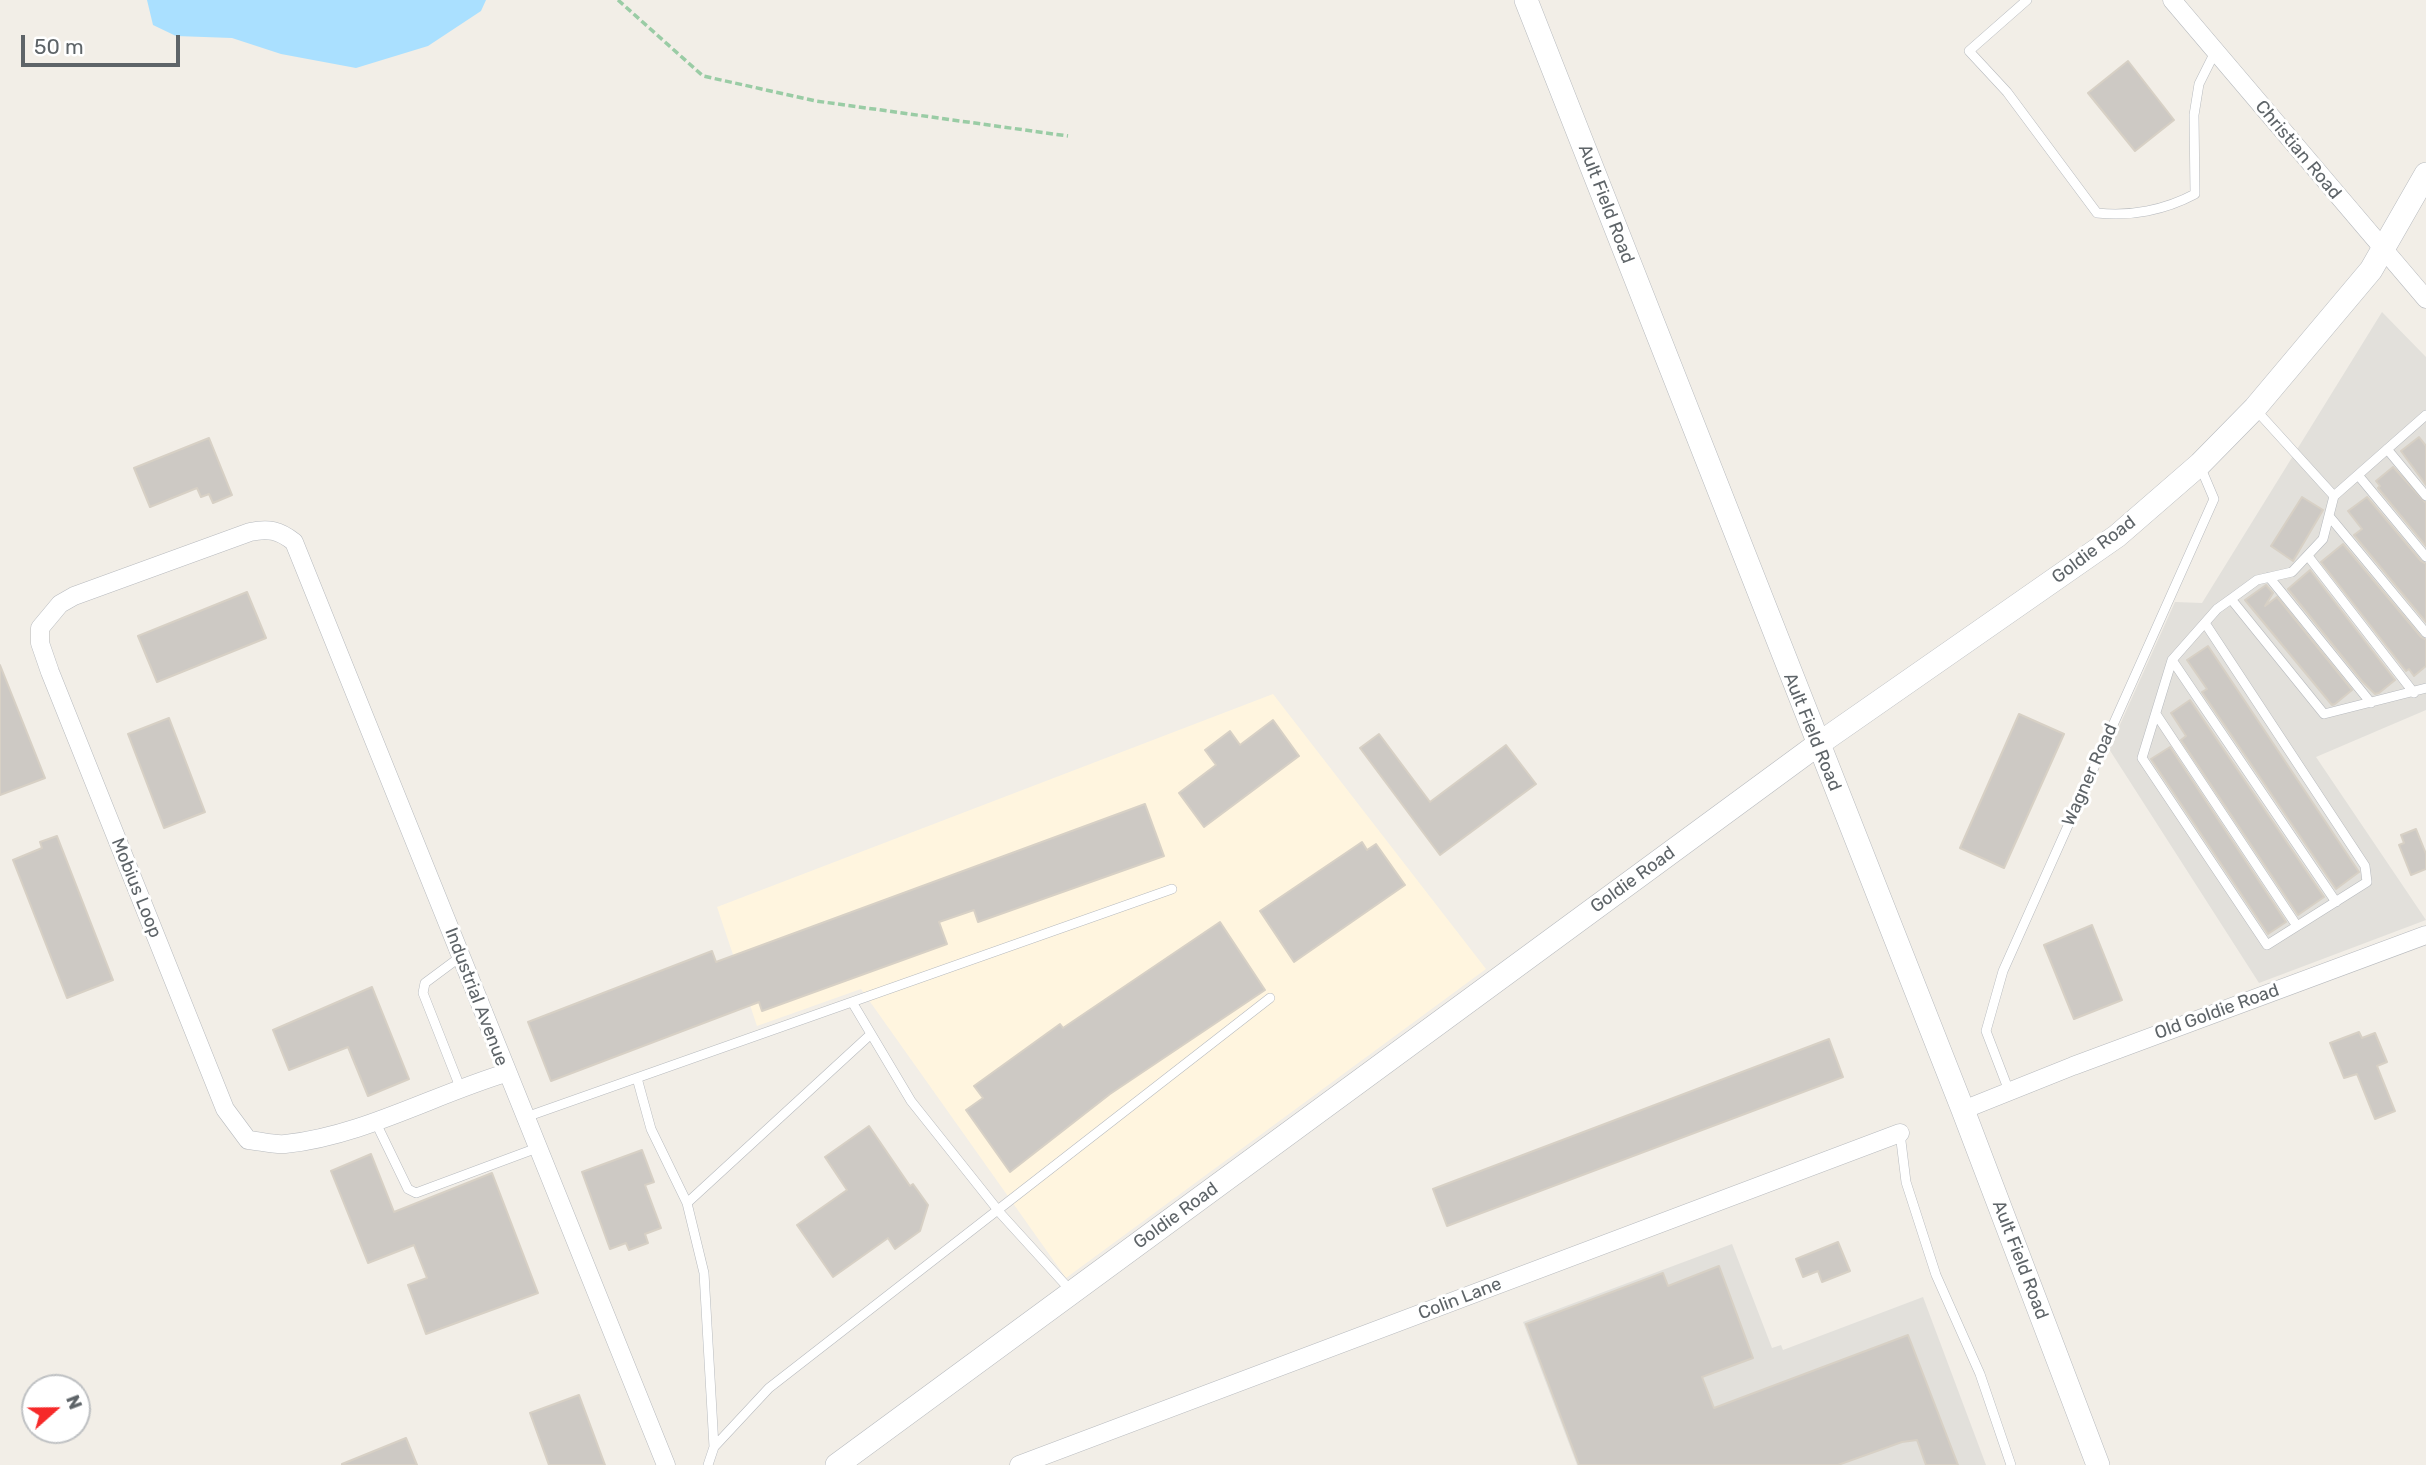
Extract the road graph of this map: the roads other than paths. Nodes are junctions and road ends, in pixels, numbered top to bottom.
1 (1526, 0) edge
2 (2027, 0) edge
3 (2172, 0) edge
4 (2216, 50) junction
5 (2426, 174) edge
6 (2384, 248) junction
7 (2426, 299) edge
8 (2255, 408) junction
9 (2424, 422) edge
10 (2387, 449) junction
11 (2200, 464) junction
12 (2358, 475) junction
13 (2334, 496) junction
14 (2426, 496) edge
15 (2329, 516) junction
16 (283, 533) joint
17 (2308, 556) junction
18 (2426, 557) edge
19 (2269, 577) junction
20 (2231, 599) junction
21 (2205, 623) junction
22 (2426, 633) edge
23 (2172, 660) junction
24 (2426, 688) edge
25 (2414, 693) junction
26 (2371, 703) junction
27 (2156, 714) junction
28 (1817, 745) junction
29 (1172, 889) dead end
30 (2336, 902) junction
31 (2297, 926) junction
32 (2426, 935) edge
33 (460, 957) junction
34 (1270, 998) dead end
35 (852, 1002) junction
36 (871, 1034) junction
37 (506, 1073) junction
38 (636, 1078) junction
39 (460, 1087) junction
40 (2009, 1091) junction
41 (1963, 1110) junction
42 (524, 1118) junction
43 (375, 1121) junction
44 (1900, 1133) joint
45 (537, 1148) junction
46 (687, 1203) junction
47 (998, 1210) junction
48 (1072, 1292) junction
49 (714, 1447) junction
50 (666, 1465) edge
51 (708, 1465) edge
52 (837, 1465) edge
53 (1019, 1465) edge
54 (2011, 1465) edge
55 (2098, 1465) edge

1 - 28 street, Ault Field Road
2 - 4 lane
3 - 4 street, Christian Road
4 - 6 street, Christian Road
5 - 6 street, Goldie Road
6 - 7 street, Christian Road
6 - 8 street, Goldie Road
8 - 11 street, Goldie Road
8 - 13 lane
9 - 10 lane
10 - 12 lane
10 - 14 lane
11 - 28 street, Goldie Road
11 - 40 lane, Wagner Road
12 - 13 lane
12 - 18 lane
13 - 15 lane
15 - 17 lane
15 - 22 lane
16 - 33 street, Industrial Avenue
16 - 43 street, Mobius Loop
17 - 19 lane
17 - 25 lane
19 - 20 lane
19 - 26 lane
20 - 21 lane
20 - 26 lane
21 - 23 lane
21 - 30 lane
23 - 27 lane
23 - 30 lane
24 - 25 lane
25 - 26 lane
27 - 31 lane
27 - 31 lane
28 - 41 street, Ault Field Road
28 - 48 street, Goldie Road
29 - 35 lane
30 - 31 lane
32 - 40 street, Old Goldie Road
33 - 37 street, Industrial Avenue
33 - 39 lane
34 - 47 lane
35 - 36 lane
35 - 38 lane
36 - 46 lane
36 - 47 lane
37 - 39 street, Mobius Loop
37 - 42 street, Industrial Avenue
38 - 42 lane
38 - 46 lane
39 - 43 street, Mobius Loop
40 - 41 street
41 - 55 street, Ault Field Road
42 - 45 street, Industrial Avenue
43 - 45 lane
44 - 53 street, Colin Lane
44 - 54 lane
45 - 50 street, Industrial Avenue
46 - 49 lane
47 - 48 lane
47 - 49 lane
48 - 52 street, Goldie Road
49 - 51 lane

